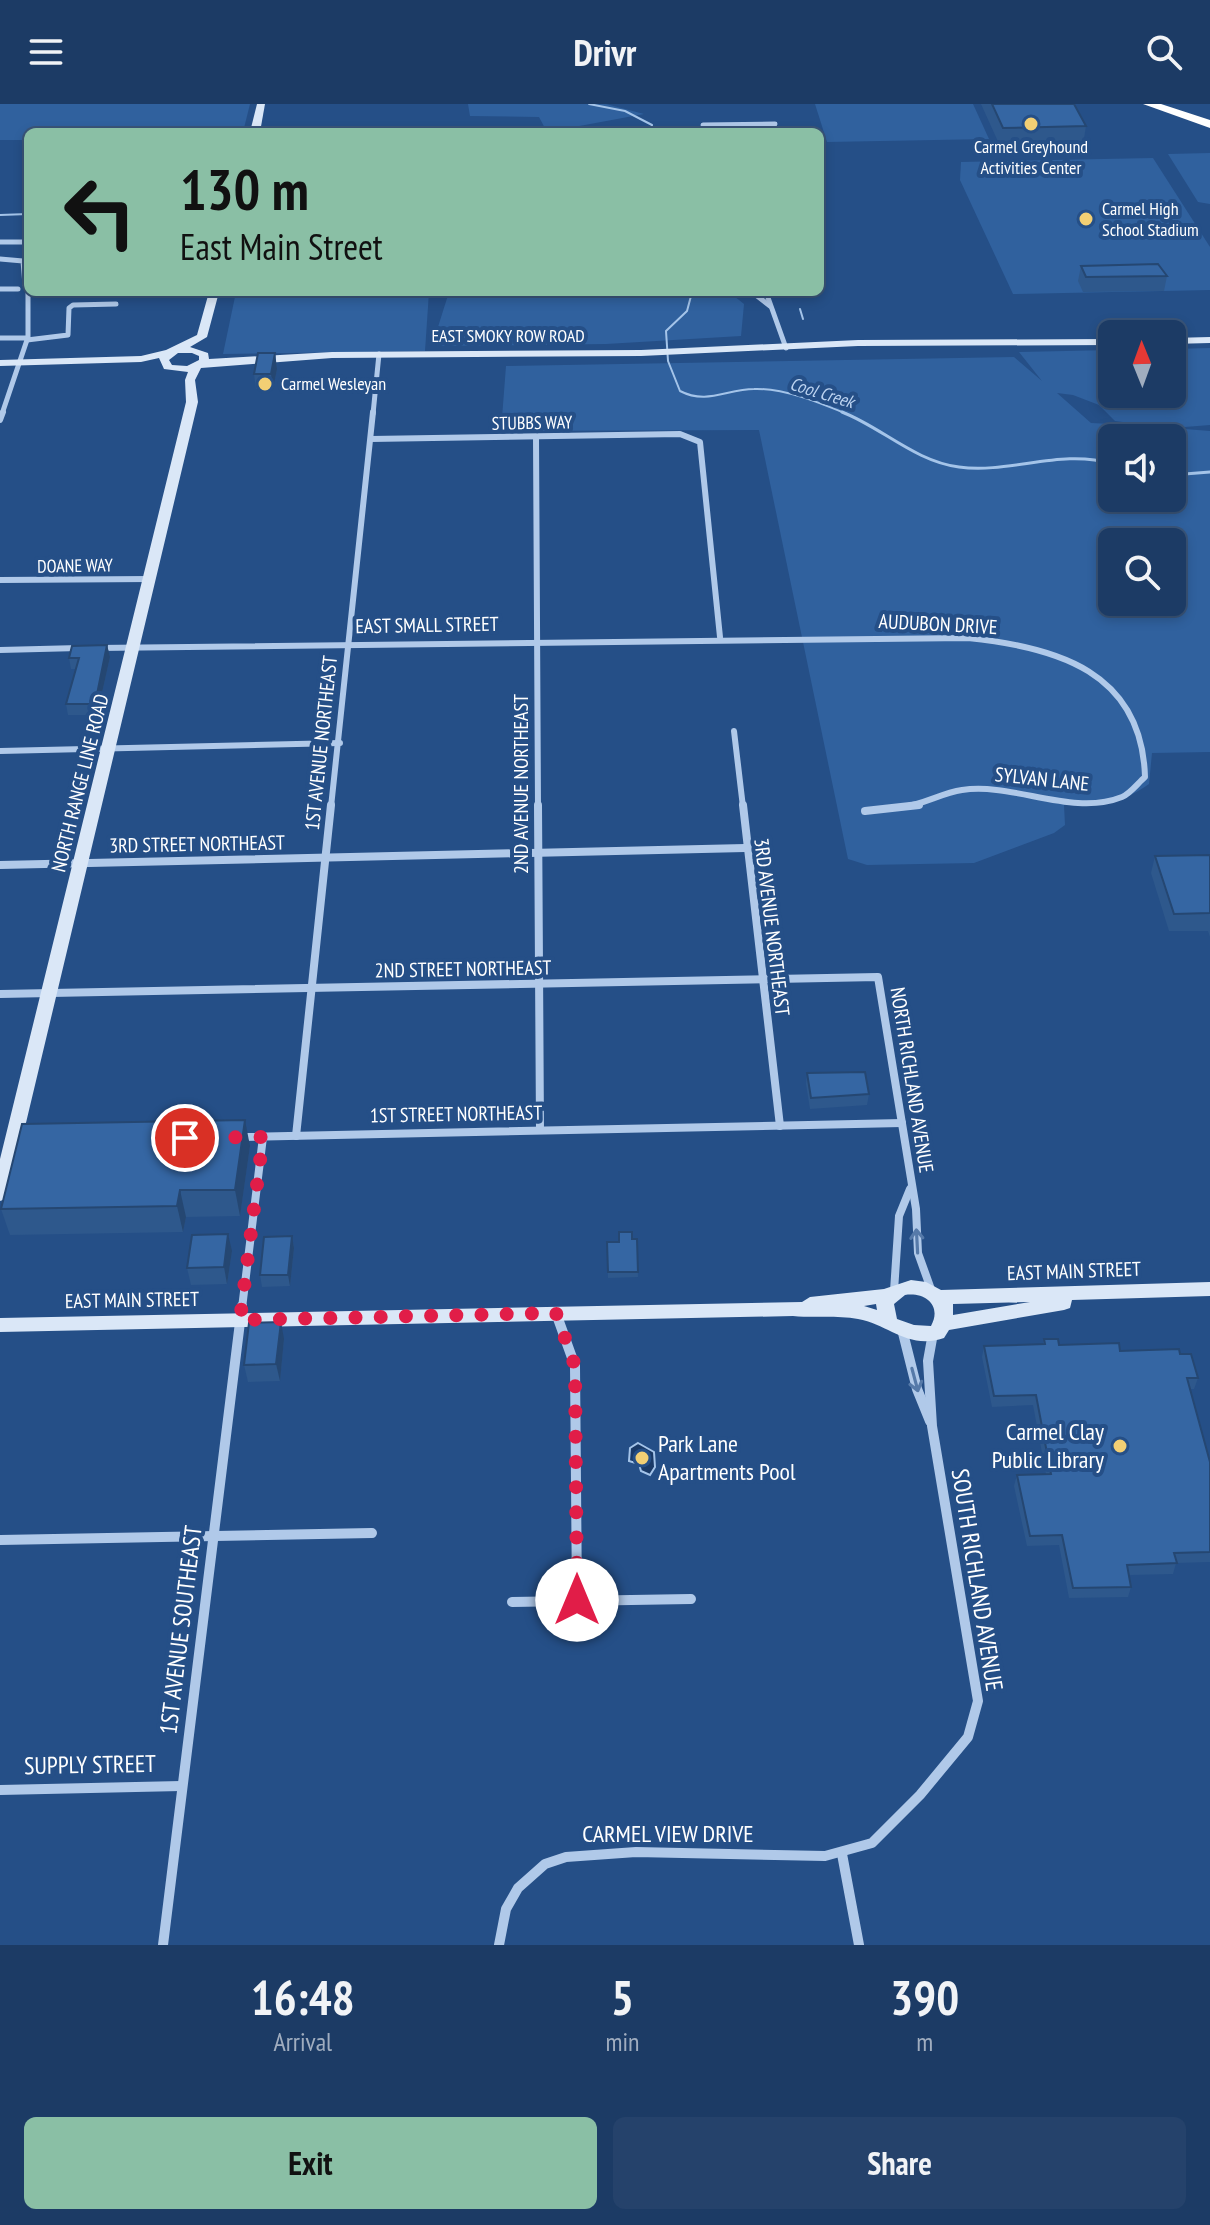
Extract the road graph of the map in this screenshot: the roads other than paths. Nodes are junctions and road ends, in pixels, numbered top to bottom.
1 (261, 104) edge
2 (272, 104) edge
3 (1149, 104) edge
4 (1191, 104) edge
5 (1210, 110) edge
6 (702, 117) dead end
7 (749, 124) junction
8 (775, 124) dead end
9 (1210, 124) edge
10 (703, 125) junction
11 (256, 128) edge
12 (267, 128) edge
13 (703, 128) edge
14 (750, 128) edge
15 (2, 242) edge
16 (24, 242) edge
17 (0, 252) edge
18 (0, 259) edge
19 (24, 264) edge
20 (24, 286) edge
21 (0, 289) edge
22 (18, 289) junction
23 (24, 290) edge
24 (30, 296) edge
25 (213, 296) edge
26 (222, 296) edge
27 (757, 296) edge
28 (767, 296) edge
29 (116, 304) dead end
30 (770, 307) junction
31 (0, 338) edge
32 (27, 339) junction
33 (1210, 340) edge
34 (1186, 341) edge
35 (1098, 342) edge
36 (786, 348) junction
37 (379, 354) junction
38 (172, 359) junction
39 (21, 362) junction
40 (0, 363) edge
41 (198, 364) junction
42 (4, 399) edge
43 (0, 420) edge
44 (536, 437) junction
45 (371, 439) junction
46 (150, 579) junction
47 (0, 580) edge
48 (720, 637) junction
49 (537, 640) junction
50 (351, 642) junction
51 (134, 647) junction
52 (0, 650) edge
53 (734, 731) dead end
54 (340, 743) junction
55 (109, 749) junction
56 (0, 751) edge
57 (1123, 797) joint
58 (865, 811) dead end
59 (745, 848) junction
60 (536, 854) junction
61 (326, 858) junction
62 (81, 863) junction
63 (0, 865) edge
64 (878, 977) joint
65 (762, 978) junction
66 (540, 984) junction
67 (311, 988) junction
68 (48, 993) junction
69 (0, 994) edge
70 (902, 1123) junction
71 (780, 1126) junction
72 (540, 1130) junction
73 (296, 1136) junction
74 (234, 1137) edge
75 (263, 1137) junction
76 (28, 1142) edge
77 (6, 1143) edge
78 (910, 1188) junction
79 (0, 1194) edge
80 (1210, 1289) edge
81 (891, 1293) junction
82 (936, 1294) junction
83 (1210, 1299) edge
84 (793, 1309) junction
85 (556, 1313) junction
86 (240, 1320) junction
87 (0, 1325) edge
88 (896, 1327) junction
89 (938, 1328) junction
90 (932, 1426) junction
91 (372, 1533) dead end
92 (213, 1538) junction
93 (0, 1540) edge
94 (691, 1599) dead end
95 (577, 1600) junction
96 (512, 1602) dead end
97 (936, 1775) joint
98 (181, 1786) junction
99 (0, 1790) edge
100 (842, 1854) junction
101 (163, 1945) edge
102 (499, 1945) edge
103 (859, 1945) edge

1 - 11 main road
2 - 12 main road
3 - 9 highway
4 - 5 highway
6 - 10 street
7 - 8 street
7 - 10 street
7 - 14 street
10 - 13 street
15 - 16 street
15 - 17 street
18 - 19 street
20 - 22 street
21 - 22 street
22 - 23 street
24 - 32 street
25 - 38 main road
26 - 41 main road, NORTH RANGE LINE ROAD
27 - 30 street
28 - 30 street
29 - 32 street
30 - 36 street
31 - 32 street
32 - 39 street
33 - 34 main road
35 - 36 main road, EAST SMOKY ROW ROAD
36 - 37 main road, EAST SMOKY ROW ROAD
37 - 41 main road, EAST SMOKY ROW ROAD
37 - 45 street, 1ST AVENUE NORTHEAST
38 - 39 main road, EAST SMOKY ROW ROAD
38 - 41 main road
38 - 41 main road, EAST SMOKY ROW ROAD
39 - 40 main road, EAST SMOKY ROW ROAD
39 - 42 street
41 - 46 main road, NORTH RANGE LINE ROAD
42 - 43 street
44 - 45 street, STUBBS WAY
44 - 48 street, STUBBS WAY
44 - 49 street, 2ND AVENUE NORTHEAST
45 - 50 street, 1ST AVENUE NORTHEAST
46 - 47 street, DOANE WAY
46 - 51 main road, NORTH RANGE LINE ROAD
48 - 49 street, EAST SMALL STREET
48 - 57 street, AUDUBON DRIVE
49 - 50 street, EAST SMALL STREET
49 - 60 street, 2ND AVENUE NORTHEAST
50 - 51 street, EAST SMALL STREET
50 - 54 street, 1ST AVENUE NORTHEAST
51 - 52 street, EAST SMALL STREET
51 - 55 main road, NORTH RANGE LINE ROAD
53 - 59 street, 3RD AVENUE NORTHEAST
54 - 55 street
54 - 61 street, 1ST AVENUE NORTHEAST
55 - 56 street
55 - 62 main road, NORTH RANGE LINE ROAD
57 - 58 street, SYLVAN LANE
59 - 60 street, 3RD STREET NORTHEAST
59 - 65 street, 3RD AVENUE NORTHEAST
60 - 61 street, 3RD STREET NORTHEAST
60 - 66 street, 2ND AVENUE NORTHEAST
61 - 62 street, 3RD STREET NORTHEAST
61 - 67 street, 1ST AVENUE NORTHEAST
62 - 63 street, 3RD STREET NORTHEAST
62 - 68 main road, NORTH RANGE LINE ROAD
64 - 65 street, 2ND STREET NORTHEAST
64 - 70 street, NORTH RICHLAND AVENUE
65 - 66 street, 2ND STREET NORTHEAST
65 - 71 street, 3RD AVENUE NORTHEAST
66 - 67 street, 2ND STREET NORTHEAST
66 - 72 street, 2ND AVENUE NORTHEAST
67 - 68 street, 2ND STREET NORTHEAST
67 - 73 street, 1ST AVENUE NORTHEAST
68 - 69 street, 2ND STREET NORTHEAST
68 - 77 main road, NORTH RANGE LINE ROAD
70 - 71 street, 1ST STREET NORTHEAST
70 - 78 street, NORTH RICHLAND AVENUE
71 - 72 street, 1ST STREET NORTHEAST
72 - 73 street, 1ST STREET NORTHEAST
73 - 75 street, 1ST STREET NORTHEAST
74 - 75 street, 1ST STREET NORTHEAST
75 - 86 street
76 - 77 street
77 - 79 main road, NORTH RANGE LINE ROAD
78 - 81 street
82 -> 78 street, NORTH RICHLAND AVENUE
80 - 82 main road, EAST MAIN STREET
81 - 82 main road
81 - 84 main road, EAST MAIN STREET
81 - 88 main road
82 - 89 main road
83 - 89 main road, EAST MAIN STREET
84 - 85 main road, EAST MAIN STREET
84 - 88 main road, EAST MAIN STREET
85 - 86 main road, EAST MAIN STREET
85 - 95 street
86 - 87 main road, EAST MAIN STREET
86 - 92 street, 1ST AVENUE SOUTHEAST
88 - 89 main road
88 -> 90 street, SOUTH RICHLAND AVENUE
89 - 90 street, SOUTH RICHLAND AVENUE
90 - 97 street, SOUTH RICHLAND AVENUE
91 - 92 street
92 - 93 street
92 - 98 street, 1ST AVENUE SOUTHEAST
94 - 95 street
95 - 96 street
97 - 100 street, CARMEL VIEW DRIVE
98 - 99 street, SUPPLY STREET
98 - 101 street, 1ST AVENUE SOUTHEAST
100 - 102 street, CARMEL VIEW DRIVE
100 - 103 street

